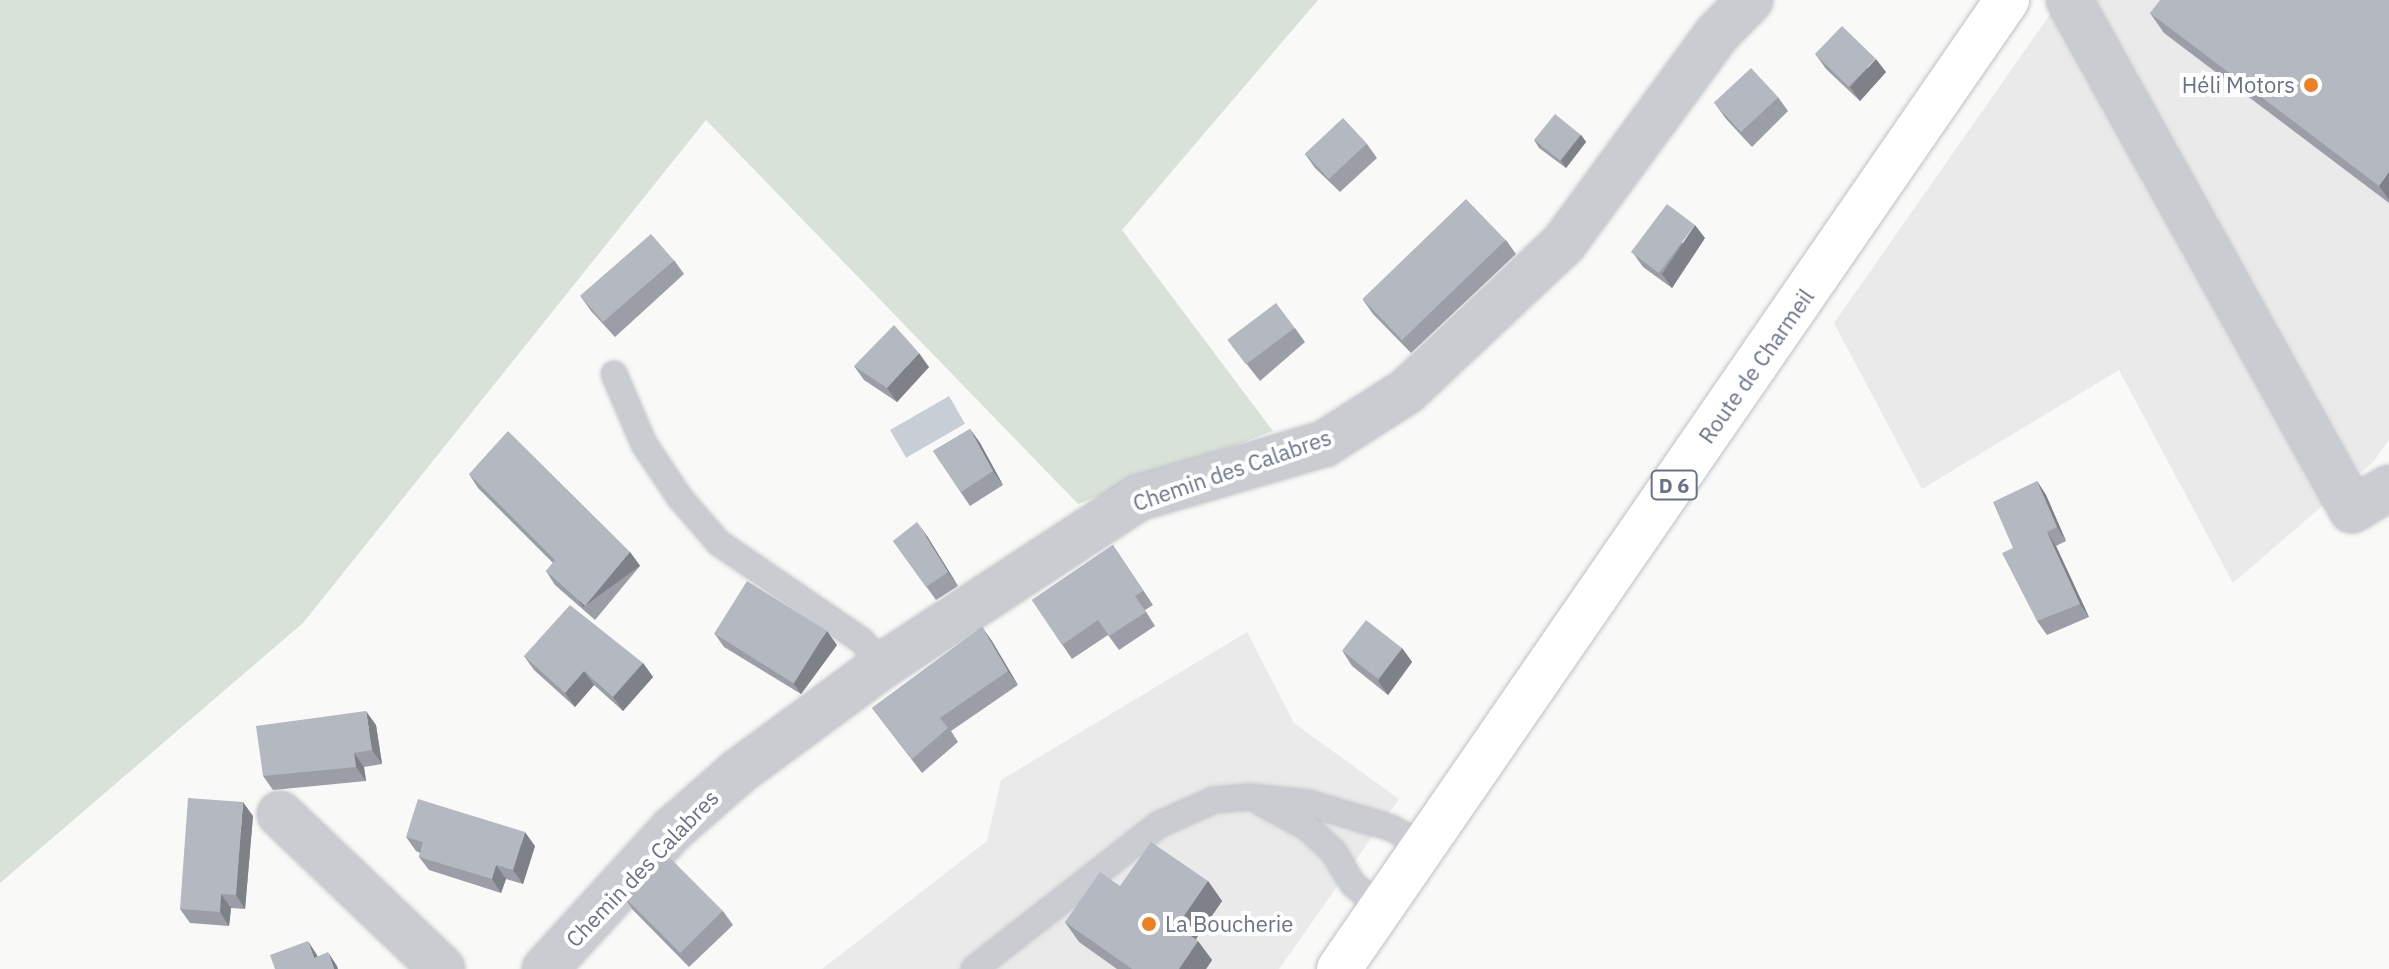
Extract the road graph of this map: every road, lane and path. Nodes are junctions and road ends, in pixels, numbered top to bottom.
1 (1750, 0) edge
2 (2007, 0) edge
3 (2069, 0) edge
4 (614, 374) dead end
5 (2389, 488) edge
6 (883, 665) junction
7 (1250, 797) junction
8 (280, 814) dead end
9 (1425, 848) junction
10 (1382, 909) junction
11 (442, 969) edge
12 (545, 969) edge
13 (974, 969) edge
14 (1339, 969) edge

1 - 6 street, Chemin des Calabres
2 - 9 main road, Route de Charmeil / D 6
3 - 5 street
4 - 6 lane
6 - 12 street, Chemin des Calabres
7 - 9 lane
7 - 10 lane
7 - 13 lane
8 - 11 street
9 - 10 main road, Route de Charmeil / D 6
10 - 14 main road, Route de Charmeil / D 6

